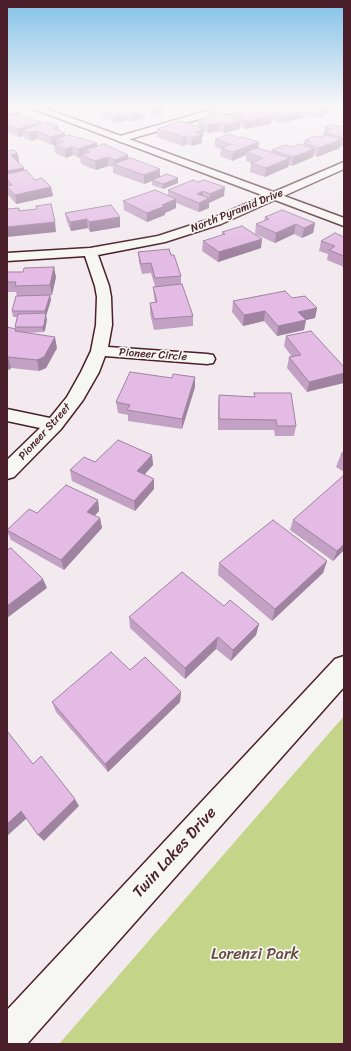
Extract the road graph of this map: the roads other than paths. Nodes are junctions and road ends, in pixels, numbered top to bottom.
1 (163, 155) edge
2 (344, 165) edge
3 (273, 196) junction
4 (344, 222) edge
5 (90, 252) junction
6 (7, 257) edge
7 (98, 351) junction
8 (207, 359) dead end
9 (7, 414) edge
10 (54, 425) junction
11 (7, 472) edge
12 (344, 668) edge
13 (7, 1038) edge

1 - 3 street
2 - 3 street, North Pyramid Drive
3 - 4 street
3 - 5 street, North Pyramid Drive
5 - 6 street, North Pyramid Drive
5 - 7 street, Pioneer Street
7 - 8 street, Pioneer Circle
7 - 10 street, Pioneer Street
9 - 10 street
10 - 11 street, Pioneer Street
12 - 13 street, Twin Lakes Drive

